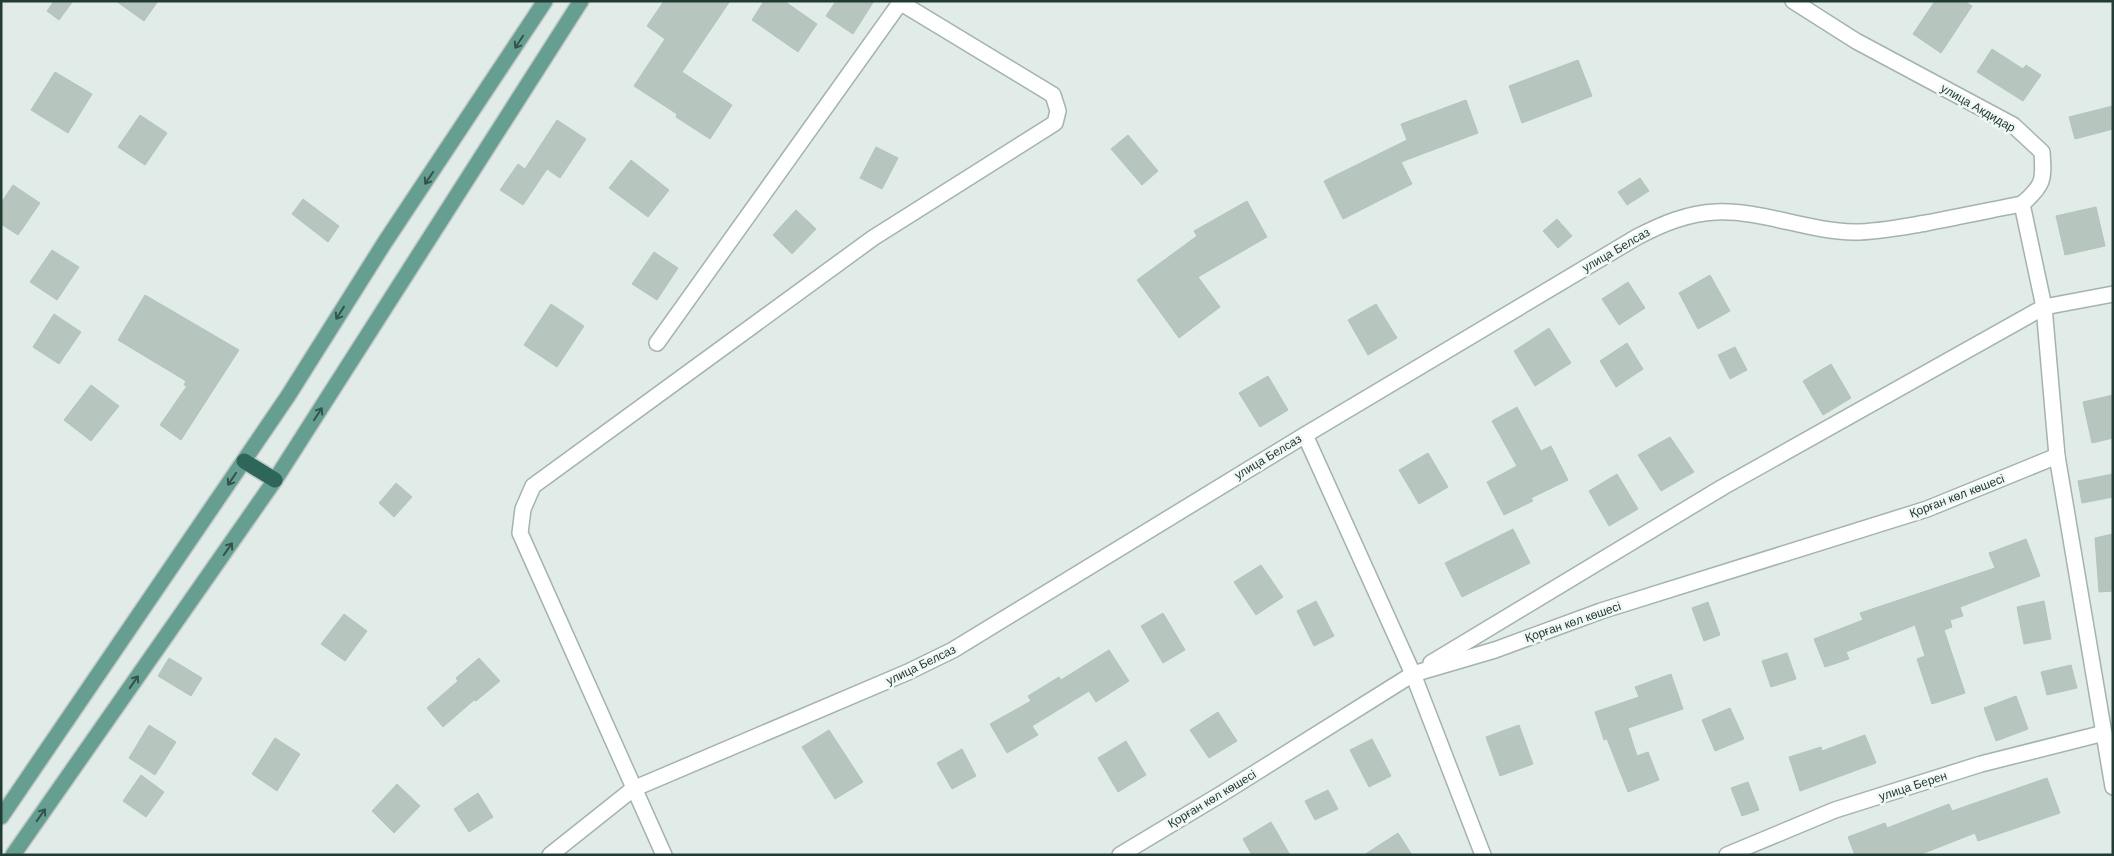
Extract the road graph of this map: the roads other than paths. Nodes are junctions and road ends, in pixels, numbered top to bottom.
1 (546, 1) edge
2 (581, 1) edge
3 (1793, 1) edge
4 (899, 2) edge
5 (2022, 204) junction
6 (2113, 294) edge
7 (2044, 307) junction
8 (657, 344) dead end
9 (1305, 435) junction
10 (2057, 456) junction
11 (244, 460) junction
12 (275, 480) junction
13 (1413, 674) junction
14 (2104, 733) junction
15 (2113, 787) edge
16 (634, 789) junction
17 (1, 817) edge
18 (13, 855) edge
19 (550, 855) edge
20 (664, 855) edge
21 (1120, 855) edge
22 (1483, 855) edge
23 (1727, 855) edge

1 -> 11 main road
12 -> 2 main road
3 - 5 street, улица Акдидар
4 - 8 street
4 - 16 street
5 - 7 street
5 - 9 street, улица Белсаз
6 - 7 street
7 - 10 street
7 - 13 street
9 - 13 street
9 - 16 street, улица Белсаз
10 - 13 street, Қорған көл көшесі
10 - 14 street
11 - 12 highway
11 -> 17 main road
18 -> 12 main road
13 - 21 street, Қорған көл көшесі
13 - 22 street
14 - 15 street
14 - 23 street, улица Берен
16 - 19 street, улица Белсаз
16 - 20 street

